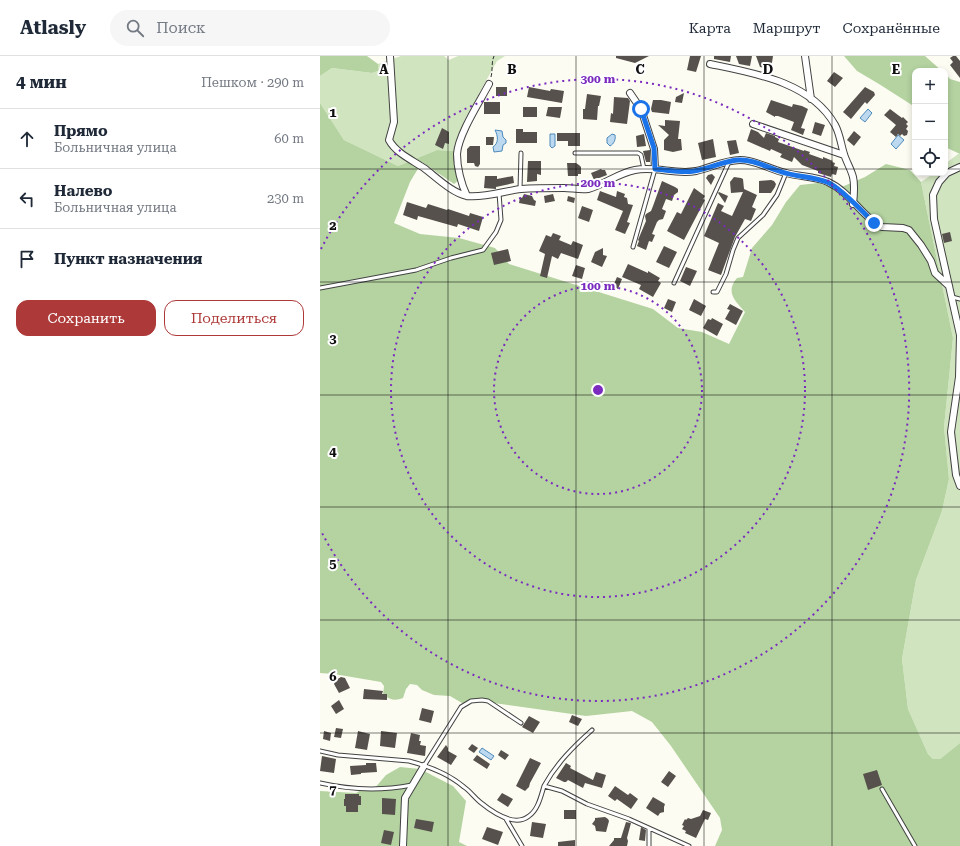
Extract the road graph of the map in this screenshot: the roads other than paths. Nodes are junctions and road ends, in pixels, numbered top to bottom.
1 (390, 56) edge
2 (805, 56) edge
3 (710, 64) dead end
4 (489, 84) road end
5 (630, 93) dead end
6 (811, 99) junction
7 (753, 124) dead end
8 (521, 153) dead end
9 (575, 153) dead end
10 (844, 154) junction
11 (729, 162) junction
12 (960, 167) edge
13 (644, 169) junction
14 (655, 169) junction
15 (786, 173) junction
16 (520, 189) junction
17 (499, 193) junction
18 (467, 196) junction
19 (853, 204) junction
20 (633, 247) dead end
21 (674, 283) dead end
22 (949, 286) junction
23 (320, 288) edge
24 (713, 292) dead end
25 (952, 297) junction
26 (960, 299) edge
27 (960, 335) edge
28 (960, 486) edge
29 (521, 723) dead end
30 (592, 730) dead end
31 (320, 751) edge
32 (424, 766) junction
33 (320, 783) edge
34 (412, 785) junction
35 (544, 786) junction
36 (882, 789) dead end
37 (506, 819) junction
38 (649, 828) junction
39 (403, 846) edge
40 (522, 846) edge
41 (649, 846) edge
42 (689, 846) edge
43 (914, 846) edge

1 - 18 street
2 - 6 street
3 - 6 street
4 - 18 street
5 - 14 street
6 - 10 street
7 - 10 street
8 - 16 lane
9 - 13 lane
10 - 19 street
11 - 14 street
11 - 15 street
11 - 21 lane
12 - 22 street
13 - 14 street
13 - 16 street
14 - 20 lane
15 - 19 street
15 - 24 lane
16 - 17 street
17 - 18 street
17 - 23 lane
19 - 22 street
22 - 25 street
25 - 26 lane
25 - 27 street
27 - 28 street
29 - 32 lane
30 - 35 lane
31 - 32 lane
32 - 34 street
32 - 37 lane
33 - 34 lane
34 - 39 street
35 - 37 lane
35 - 38 lane
36 - 43 lane
37 - 40 lane
38 - 41 lane
38 - 42 lane

